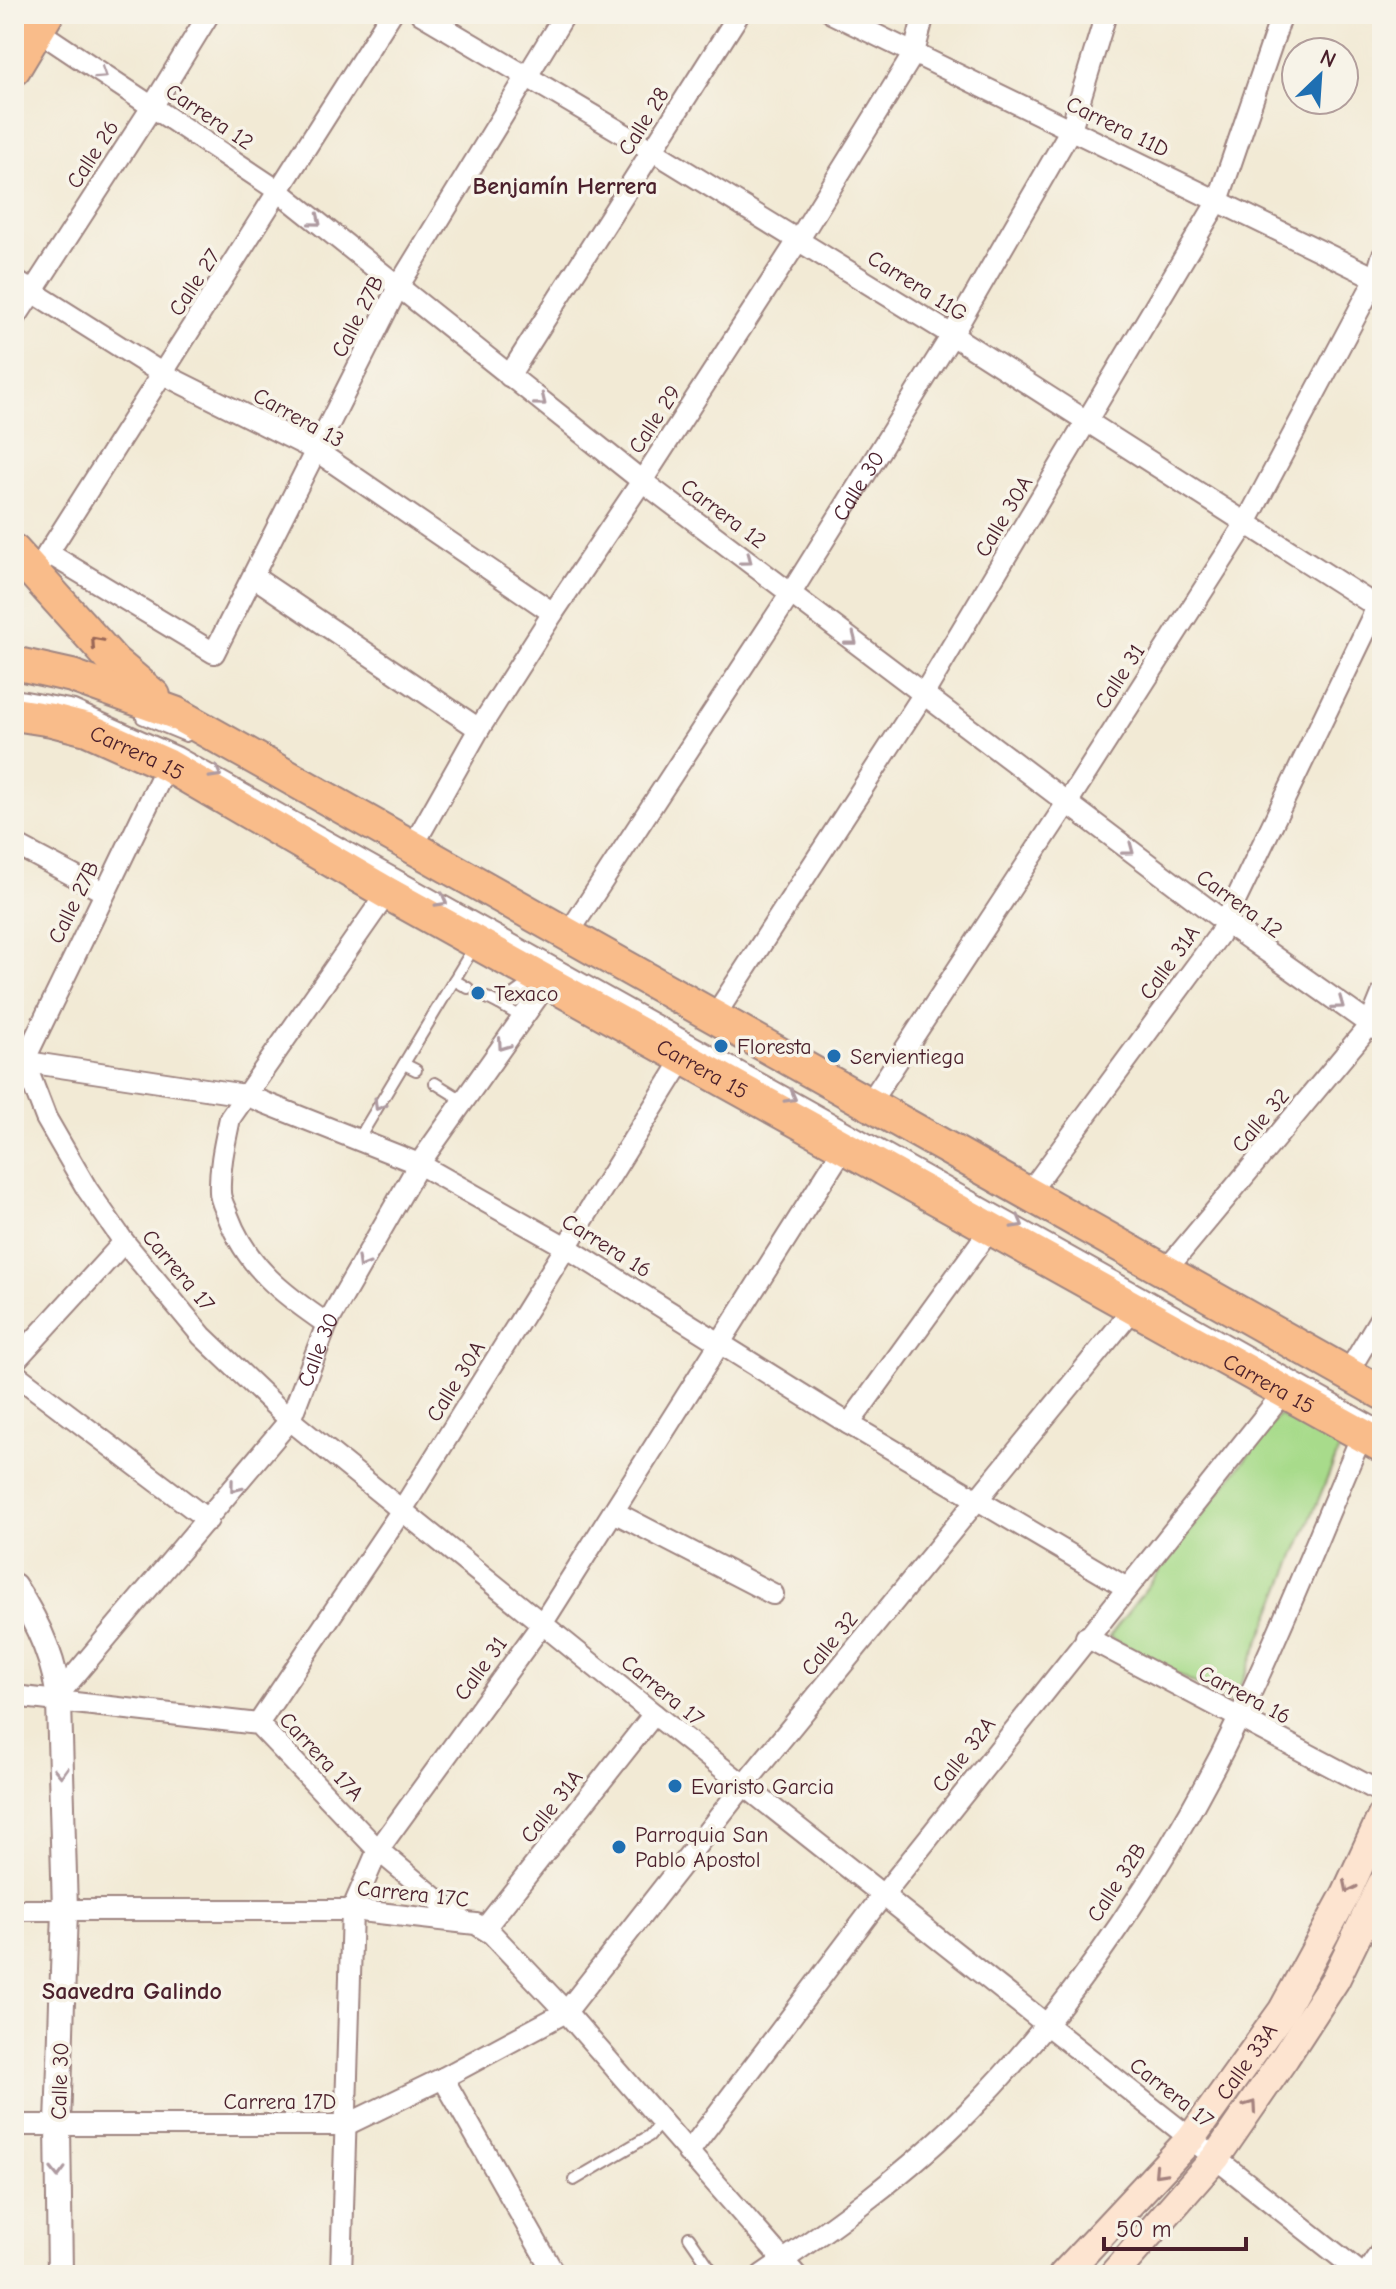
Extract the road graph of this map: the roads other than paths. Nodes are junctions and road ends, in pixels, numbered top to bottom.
1 (209, 14) edge
2 (391, 14) edge
3 (421, 14) edge
4 (565, 14) edge
5 (739, 14) edge
6 (833, 14) edge
7 (924, 14) edge
8 (1106, 14) edge
9 (1282, 14) edge
10 (42, 22) edge
11 (914, 53) junction
12 (14, 69) edge
13 (525, 76) junction
14 (152, 107) junction
15 (1071, 129) junction
16 (653, 151) junction
17 (280, 192) junction
18 (1218, 201) junction
19 (799, 239) junction
20 (1382, 257) edge
21 (14, 280) edge
22 (1379, 280) edge
23 (398, 287) junction
24 (32, 291) junction
25 (14, 320) edge
26 (952, 335) junction
27 (163, 374) junction
28 (509, 376) junction
29 (1089, 421) junction
30 (315, 450) junction
31 (642, 481) junction
32 (1246, 523) junction
33 (32, 559) edge
34 (254, 577) junction
35 (791, 593) junction
36 (1379, 609) edge
37 (553, 613) junction
38 (14, 663) edge
39 (48, 683) dead end
40 (923, 695) junction
41 (110, 703) dead end
42 (15, 710) edge
43 (175, 713) junction
44 (133, 714) dead end
45 (479, 729) junction
46 (200, 744) dead end
47 (167, 765) junction
48 (1067, 803) junction
49 (14, 844) edge
50 (413, 846) junction
51 (104, 892) junction
52 (387, 893) junction
53 (1225, 922) junction
54 (568, 934) junction
55 (477, 942) junction
56 (543, 979) junction
57 (454, 980) junction
58 (468, 988) dead end
59 (1382, 994) edge
60 (487, 998) dead end
61 (499, 1004) junction
62 (714, 1017) junction
63 (523, 1018) junction
64 (1376, 1029) edge
65 (684, 1058) junction
66 (17, 1063) edge
67 (404, 1064) junction
68 (416, 1070) dead end
69 (435, 1083) dead end
70 (245, 1095) junction
71 (464, 1101) junction
72 (869, 1104) junction
73 (358, 1140) junction
74 (844, 1147) junction
75 (419, 1164) junction
76 (1028, 1194) junction
77 (1063, 1227) dead end
78 (991, 1228) junction
79 (124, 1242) junction
80 (566, 1247) junction
81 (1166, 1270) junction
82 (1134, 1308) junction
83 (1382, 1315) edge
84 (327, 1324) junction
85 (720, 1345) junction
86 (14, 1362) edge
87 (14, 1373) edge
88 (1347, 1374) junction
89 (1284, 1392) junction
90 (1382, 1393) edge
91 (1382, 1405) edge
92 (290, 1420) junction
93 (849, 1424) junction
94 (1375, 1436) edge
95 (977, 1501) junction
96 (402, 1510) junction
97 (614, 1512) junction
98 (208, 1520) junction
99 (14, 1586) edge
100 (1127, 1588) junction
101 (773, 1594) dead end
102 (542, 1624) junction
103 (1086, 1637) junction
104 (14, 1696) edge
105 (59, 1698) junction
106 (654, 1714) junction
107 (1239, 1718) junction
108 (258, 1724) junction
109 (744, 1785) junction
110 (1382, 1793) edge
111 (1382, 1816) edge
112 (378, 1850) junction
113 (1382, 1884) edge
114 (883, 1895) junction
115 (14, 1910) edge
116 (65, 1910) junction
117 (352, 1910) junction
118 (463, 1921) junction
119 (485, 1928) junction
120 (566, 2012) junction
121 (1046, 2022) junction
122 (443, 2078) junction
123 (661, 2122) junction
124 (14, 2125) edge
125 (58, 2125) junction
126 (346, 2125) junction
127 (1191, 2138) junction
128 (688, 2153) junction
129 (1216, 2157) junction
130 (574, 2180) dead end
131 (689, 2237) dead end
132 (1382, 2250) edge
133 (789, 2268) edge
134 (60, 2275) edge
135 (341, 2275) edge
136 (555, 2275) edge
137 (715, 2275) edge
138 (762, 2275) edge
139 (1063, 2275) edge
140 (1113, 2275) edge
141 (1364, 2275) edge

1 - 14 street, Calle 26
2 - 17 street, Calle 27
3 - 13 street, Carrera 11G
4 - 13 street, Calle 27B
5 - 16 street, Calle 28
6 - 11 street, Carrera 11D
7 - 11 street, Calle 29
8 - 15 street, Calle 30
9 - 18 street, Calle 30A
10 - 12 main road
10 -> 14 street, Carrera 12
11 - 15 street, Carrera 11D
11 - 19 street, Calle 29
13 - 16 street, Carrera 11G
13 - 23 street, Calle 27B
14 - 17 street, Carrera 12
14 - 24 street, Calle 26
15 - 18 street, Carrera 11D
15 - 26 street, Calle 30
16 - 19 street, Carrera 11G
16 - 28 street, Calle 28
17 -> 23 street, Carrera 12
17 - 27 street, Calle 27
18 - 22 street, Carrera 11D
18 - 29 street, Calle 30A
19 - 26 street, Carrera 11G
19 - 31 street, Calle 29
20 - 22 street, Calle 31
21 - 24 street, Carrera 13
22 - 32 street, Calle 31
23 - 28 street, Carrera 12
23 - 30 street, Calle 27B
24 - 25 street, Calle 26
24 - 27 street, Carrera 13
26 - 29 street, Carrera 11G
26 - 35 street, Calle 30
27 - 30 street, Carrera 13
27 - 33 street, Calle 27
28 -> 31 street, Carrera 12
29 - 32 street, Carrera 11G
29 - 40 street, Calle 30A
30 - 34 street, Calle 27B
30 - 37 street, Carrera 13
31 -> 35 street, Carrera 12
31 - 37 street, Calle 29
32 - 36 street, Carrera 11G
32 - 48 street, Calle 31
33 - 34 street, Calle 27B
43 -> 33 main road
34 - 45 street
35 -> 40 street, Carrera 12
35 - 54 street, Calle 30
36 - 53 street, Calle 31A
37 - 45 street, Calle 29
38 - 43 main road, Carrera 15
39 - 41 lane
40 - 48 street, Carrera 12
40 - 62 street, Calle 30A
42 - 47 main road, Carrera 15
42 -> 94 lane
43 - 50 main road, Carrera 15
44 - 46 lane
45 - 50 street, Calle 29
47 - 51 street, Calle 27B
47 - 52 main road, Carrera 15
48 -> 53 street, Carrera 12
48 - 72 street, Calle 31
49 - 51 street
50 - 54 main road, Carrera 15
51 - 66 street, Calle 27B
52 - 55 main road, Carrera 15
52 - 70 street
53 -> 64 street, Carrera 12
53 - 76 street, Calle 31A
54 - 62 main road, Carrera 15
55 - 56 main road, Carrera 15
55 - 57 lane
56 - 61 lane
56 - 63 street, Calle 30
56 - 65 main road, Carrera 15
57 - 58 lane
57 - 67 lane
59 - 64 street, Calle 32
60 - 61 lane
61 - 63 lane
62 - 72 main road, Carrera 15
63 -> 71 street, Calle 30
64 - 81 street, Calle 32
65 - 74 main road, Carrera 15
65 - 80 street, Calle 30A
66 - 70 street, Carrera 16
66 - 79 street, Carrera 17
67 - 68 lane
67 -> 73 lane
69 - 71 lane
70 - 73 street, Carrera 16
70 - 84 street
71 - 75 street, Calle 30
72 - 76 main road, Carrera 15
73 - 75 street, Carrera 16
74 - 78 main road, Carrera 15
74 - 85 street, Calle 31
75 - 80 street, Carrera 16
75 -> 84 street, Calle 30
76 - 81 main road, Carrera 15
77 - 91 lane
78 - 82 main road, Carrera 15
78 - 93 street
79 - 86 street
79 - 92 street, Carrera 17
80 - 85 street, Carrera 16
80 - 96 street, Calle 30A
81 - 88 main road, Carrera 15
82 - 89 main road, Carrera 15
82 - 95 street, Calle 32
83 - 88 street
84 - 92 street, Calle 30
85 - 93 street, Carrera 16
85 - 97 street, Calle 31
87 - 98 street
88 - 90 main road, Carrera 15
89 - 94 main road, Carrera 15
89 - 100 street, Calle 32A
92 - 96 street, Carrera 17
92 -> 98 street, Calle 30
93 - 95 street, Carrera 16
94 - 107 street, Calle 32B
95 - 100 street, Carrera 16
95 - 109 street, Calle 32
96 - 102 street, Carrera 17
96 - 108 street, Calle 30A
97 - 101 street
97 - 102 street, Calle 31
98 - 105 street, Calle 30
99 - 105 street, Calle 30
100 - 103 street, Calle 32A
102 - 106 street, Carrera 17
102 - 112 street, Calle 31
103 - 107 street, Carrera 16
103 - 114 street, Calle 32A
104 - 105 street, Carrera 17A
105 - 108 street, Carrera 17A
105 -> 116 street, Calle 30
106 - 109 street, Carrera 17
106 - 119 street, Calle 31A
107 - 110 street, Carrera 16
107 - 121 street, Calle 32B
108 - 112 street, Carrera 17A
109 - 114 street, Carrera 17
109 - 120 street, Calle 32
111 -> 127 main road, Calle 33A
112 - 117 street, Calle 31
112 - 118 street, Carrera 17A
129 -> 113 main road, Calle 33A
114 - 121 street, Carrera 17
114 - 128 street, Calle 32A
115 - 116 street, Carrera 17C
116 - 117 street, Carrera 17C
116 - 125 street, Calle 30
117 - 118 street, Carrera 17C
117 - 126 street, Calle 31
118 - 119 street, Carrera 17C
119 - 120 street, Carrera 17C
120 - 122 street, Carrera 17D
120 - 123 street, Carrera 17C
121 - 127 street, Carrera 17
121 - 133 street, Calle 32B
122 - 126 street, Carrera 17D
122 - 136 street
123 - 128 street, Carrera 17C
123 - 130 lane
124 - 125 street, Carrera 17D
125 - 126 street, Carrera 17D
125 -> 134 street, Calle 30
126 - 135 street, Calle 31
127 - 129 street, Carrera 17
127 -> 139 main road, Calle 33A
128 - 133 street, Carrera 17C
129 - 140 main road, Calle 33A
129 - 141 street, Carrera 17
131 - 137 lane
132 - 141 street
133 - 138 street, Calle 32B

